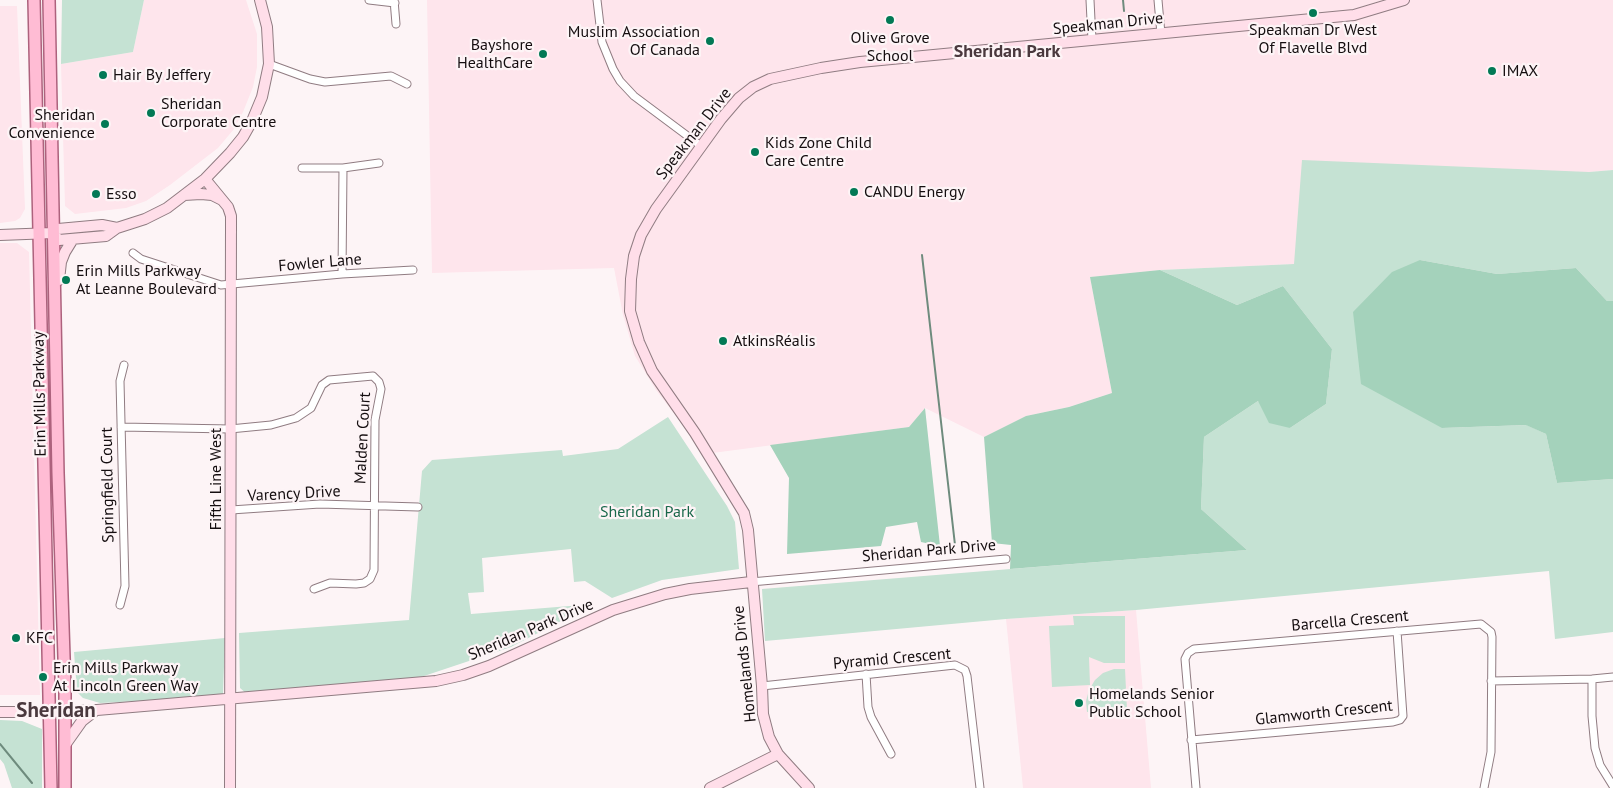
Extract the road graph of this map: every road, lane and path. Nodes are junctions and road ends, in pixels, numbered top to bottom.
1 (34, 0) edge
2 (49, 0) edge
3 (260, 0) edge
4 (368, 0) edge
5 (597, 0) edge
6 (1090, 0) edge
7 (1158, 0) edge
8 (1404, 0) edge
9 (394, 1) edge
10 (396, 24) dead end
11 (1161, 34) junction
12 (1092, 40) junction
13 (269, 64) junction
14 (407, 84) dead end
15 (701, 146) junction
16 (379, 163) dead end
17 (302, 168) dead end
18 (342, 168) junction
19 (205, 179) junction
20 (184, 195) junction
21 (223, 200) junction
22 (117, 228) junction
23 (52, 233) junction
24 (0, 234) edge
25 (39, 234) junction
26 (73, 239) junction
27 (133, 253) dead end
28 (413, 270) dead end
29 (342, 274) junction
30 (230, 285) junction
31 (55, 300) junction
32 (124, 365) dead end
33 (121, 427) junction
34 (230, 429) junction
35 (374, 506) junction
36 (418, 507) dead end
37 (231, 510) junction
38 (1006, 559) dead end
39 (751, 582) junction
40 (314, 590) dead end
41 (120, 605) dead end
42 (1397, 631) junction
43 (866, 674) junction
44 (1613, 678) edge
45 (1592, 679) junction
46 (1491, 681) junction
47 (762, 686) junction
48 (230, 698) junction
49 (97, 710) junction
50 (0, 712) edge
51 (50, 712) junction
52 (64, 712) junction
53 (1191, 740) junction
54 (65, 745) junction
55 (778, 754) junction
56 (891, 754) dead end
57 (1613, 786) edge
58 (51, 788) edge
59 (65, 788) edge
60 (230, 788) edge
61 (710, 788) edge
62 (810, 788) edge
63 (980, 788) edge
64 (1196, 788) edge
65 (1484, 788) edge

1 - 25 main road, Erin Mills Parkway
2 - 23 main road, Erin Mills Parkway
3 - 13 street
4 - 9 street
5 - 15 street
6 - 12 street
7 - 11 street
8 - 11 street, Speakman Drive
9 - 10 street
11 - 12 street, Speakman Drive
12 - 15 street, Speakman Drive
13 - 14 street
13 - 19 street
15 - 39 street, Speakman Drive
16 - 18 street
17 - 18 street
18 - 29 street
19 - 20 street
19 - 21 street, Fifth Line West
20 - 21 street
20 - 22 street
21 - 30 street, Fifth Line West
22 - 23 street
22 - 26 street
23 - 25 street
23 - 26 street
23 - 31 main road, Erin Mills Parkway
24 - 25 street
25 - 51 main road, Erin Mills Parkway
26 - 31 street
27 - 30 street, Fowler Lane
28 - 29 street, Fowler Lane
29 - 30 street, Fowler Lane
30 - 34 street, Fifth Line West
31 - 52 main road, Erin Mills Parkway
32 - 33 street, Springfield Court
33 - 34 street
33 - 41 street, Springfield Court
34 - 35 street, Malden Court
34 - 37 street, Fifth Line West
35 - 36 street, Varency Drive
35 - 37 street, Varency Drive
35 - 40 street, Malden Court
37 - 48 street, Fifth Line West
38 - 39 street, Sheridan Park Drive
39 - 47 street, Homelands Drive
39 - 48 street, Sheridan Park Drive
42 - 46 street, Barcella Crescent
42 - 53 street, Barcella Crescent
42 - 53 street, Glamworth Crescent
43 - 47 street, Pyramid Crescent
43 - 56 street
43 - 63 street, Pyramid Crescent
44 - 45 street
45 - 46 street
45 - 57 street
46 - 65 street, Barcella Crescent
47 - 55 street, Homelands Drive
48 - 49 street, Sheridan Park Drive
48 - 60 street, Fifth Line West
49 - 52 street, Sheridan Park Drive
49 - 54 street
50 - 51 street, Sheridan Park Drive
51 - 52 street, Sheridan Park Drive
51 - 58 main road, Erin Mills Parkway
52 - 54 main road, Erin Mills Parkway
53 - 64 street, Barcella Crescent
54 - 59 main road, Erin Mills Parkway
55 - 61 street
55 - 62 street, Homelands Drive

